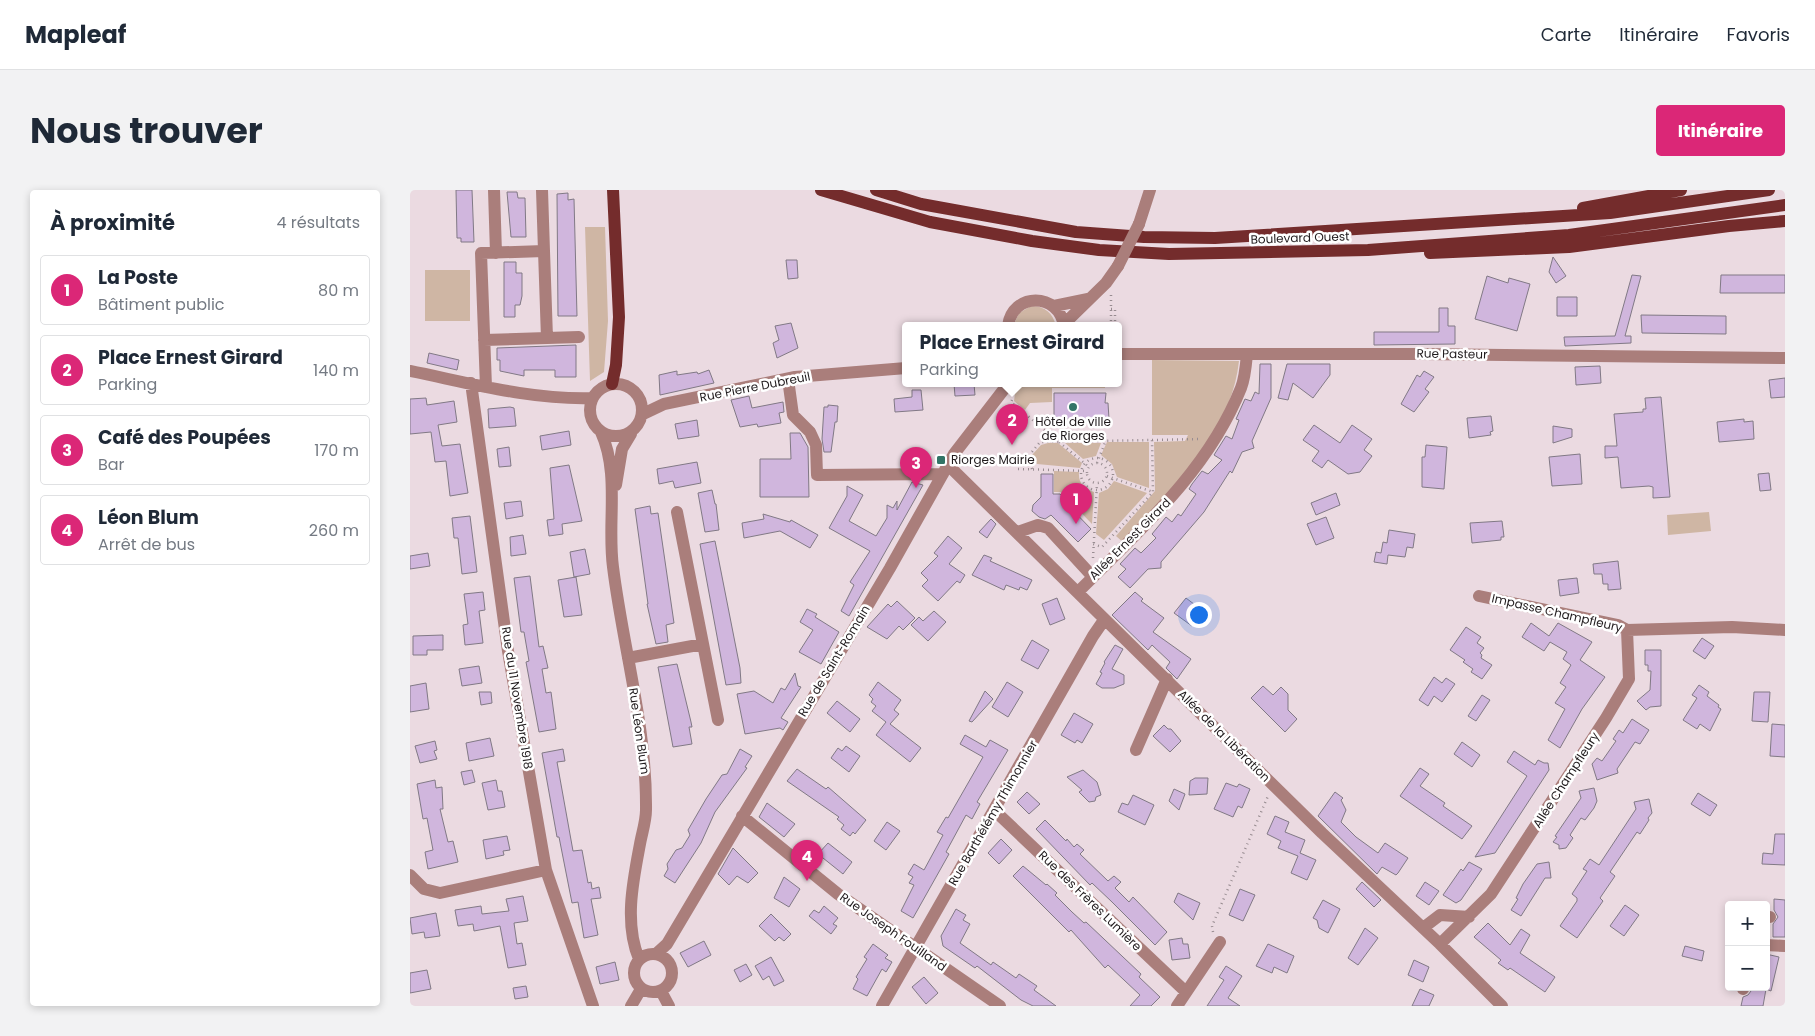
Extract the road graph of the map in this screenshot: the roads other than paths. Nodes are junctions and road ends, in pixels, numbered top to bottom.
1 (494, 190) edge
2 (542, 190) edge
3 (613, 190) edge
4 (821, 190) edge
5 (876, 190) edge
6 (1150, 190) edge
7 (1681, 190) edge
8 (1769, 190) edge
9 (1785, 205) edge
10 (1532, 218) junction
11 (1785, 221) edge
12 (1368, 250) junction
13 (544, 251) junction
14 (496, 253) junction
15 (1088, 299) junction
16 (1054, 306) junction
17 (1009, 322) edge
18 (1062, 322) edge
19 (1067, 322) edge
20 (579, 337) dead end
21 (547, 338) junction
22 (484, 340) junction
23 (1122, 354) edge
24 (1247, 354) junction
25 (1785, 358) edge
26 (902, 368) edge
27 (410, 370) edge
28 (788, 379) junction
29 (471, 383) junction
30 (612, 384) junction
31 (486, 386) junction
32 (1005, 387) edge
33 (591, 403) junction
34 (642, 408) junction
35 (601, 432) junction
36 (631, 434) junction
37 (946, 470) junction
38 (612, 502) junction
39 (677, 512) dead end
40 (1018, 532) junction
41 (1093, 577) junction
42 (1078, 592) junction
43 (1479, 596) dead end
44 (1104, 620) junction
45 (1627, 630) junction
46 (1785, 630) edge
47 (702, 644) junction
48 (628, 658) junction
49 (1167, 679) junction
50 (718, 720) dead end
51 (1136, 750) dead end
52 (994, 811) junction
53 (742, 816) junction
54 (546, 870) junction
55 (410, 875) edge
56 (1469, 916) junction
57 (1423, 928) junction
58 (1440, 944) junction
59 (1218, 945) road end
60 (1770, 945) edge
61 (1785, 946) edge
62 (915, 949) junction
63 (661, 956) junction
64 (639, 959) junction
65 (641, 989) junction
66 (661, 991) junction
67 (1186, 992) junction
68 (593, 1006) edge
69 (631, 1006) edge
70 (669, 1006) edge
71 (882, 1006) edge
72 (1000, 1006) edge
73 (1177, 1006) edge
74 (1502, 1006) edge

1 - 14 street
2 - 13 street
3 - 30 main road
4 - 12 main road, Boulevard Ouest
5 - 10 main road, Boulevard Ouest
6 - 15 street, bridge
7 - 10 main road
8 - 10 main road, Boulevard Ouest
9 - 12 main road, Boulevard Ouest
11 - 12 main road
13 - 14 street
13 - 21 street
14 - 22 street
15 - 16 street
15 - 19 street
16 - 17 street
16 - 18 street
20 - 21 street
21 - 22 street
22 - 31 street
23 - 24 street, Rue Pasteur
24 - 25 street, Rue Pasteur
24 - 41 street, Allée Ernest Girard
26 - 28 street, Rue Pierre Dubreuil
27 - 29 street
28 - 34 street, Rue Pierre Dubreuil
28 - 37 street
29 - 31 street
29 - 54 street, Rue du 11 Novembre 1918
30 - 33 street
30 - 34 street
31 - 33 street
32 - 37 street, Rue de Saint-Romain
33 - 35 street
34 - 36 street
35 - 36 street
35 - 38 street, Rue Léon Blum
36 - 38 street, Rue Léon Blum
37 - 40 street, Allée de la Libération
37 - 53 street, Rue de Saint-Romain
38 - 48 street, Rue Léon Blum
39 - 47 street
40 - 41 street
40 - 42 street, Allée de la Libération
41 - 42 street, Allée Ernest Girard
42 - 44 street, Allée de la Libération
43 - 45 street, Impasse Champfleury
44 - 49 street, Allée de la Libération
44 - 52 street, Rue Barthélémy Thimonnier
45 - 46 street, Impasse Champfleury
45 - 56 street, Allée Champfleury
47 - 48 street
47 - 50 street
48 - 64 street, Rue Léon Blum
49 - 51 street
49 - 57 street, Allée de la Libération
52 - 62 street, Rue Barthélémy Thimonnier
52 - 67 street, Rue des Frères Lumière
53 - 62 street, Rue Joseph Fouilland
53 - 63 street, Rue de Saint-Romain
54 - 55 street
54 - 68 street, Rue du 11 Novembre 1918
56 - 57 street
56 - 58 street, Allée Champfleury
57 - 58 street, Allée de la Libération
58 - 74 street, Allée de la Libération
59 - 67 street
60 - 61 street
62 - 71 street, Rue Barthélémy Thimonnier
62 - 72 street, Rue Joseph Fouilland
63 - 64 street
63 - 66 street
64 - 65 street
65 - 66 street
65 - 69 street
66 - 70 street
67 - 73 street

